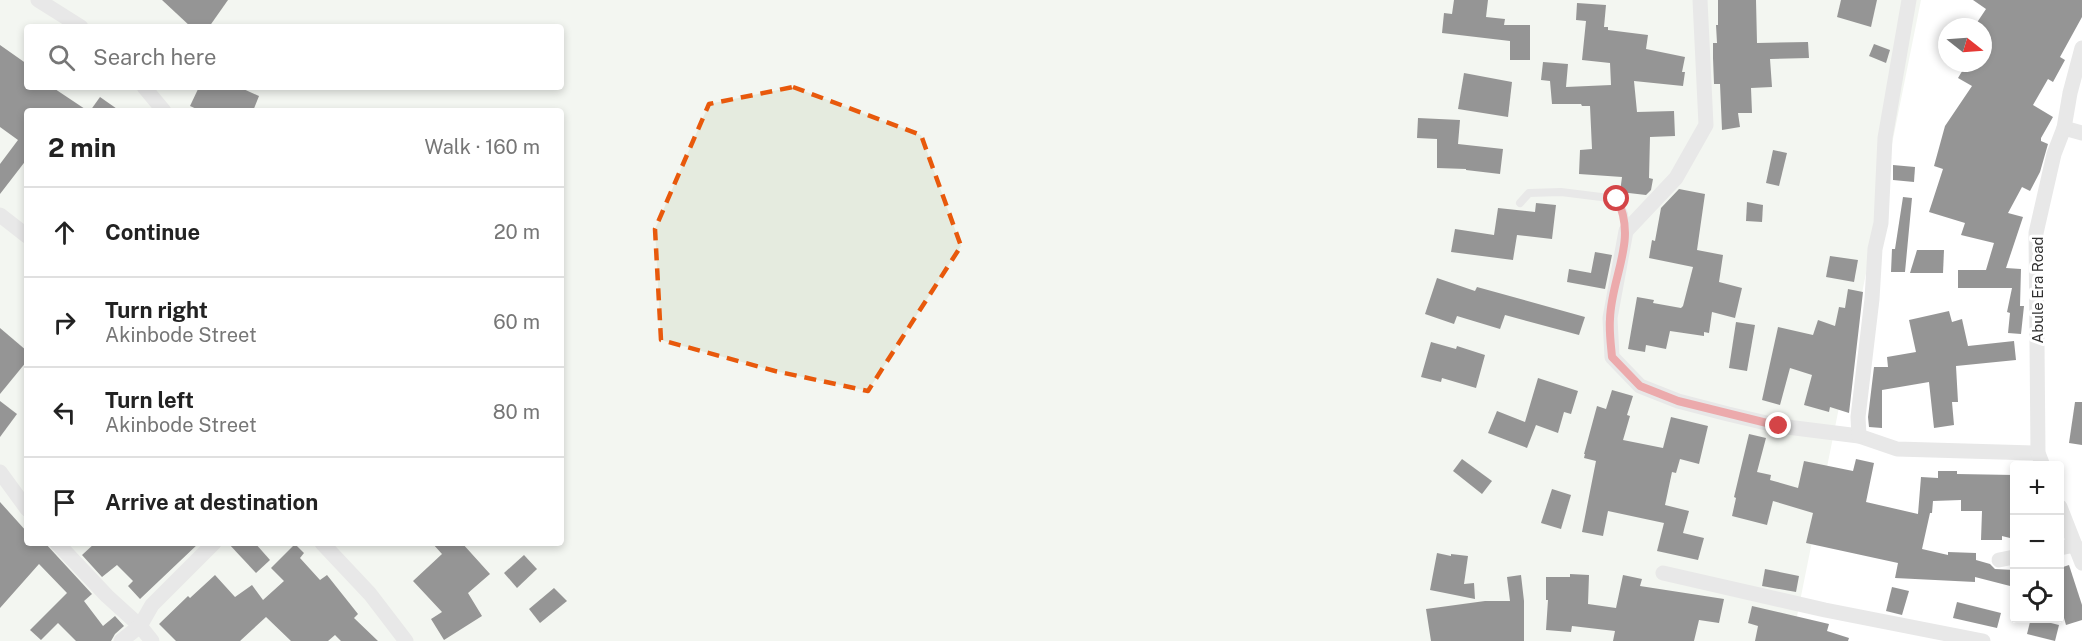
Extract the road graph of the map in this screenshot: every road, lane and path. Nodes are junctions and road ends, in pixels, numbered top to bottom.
1 (38, 0) edge
2 (1700, 0) edge
3 (1909, 0) edge
4 (76, 24) edge
5 (2082, 48) edge
6 (146, 90) edge
7 (162, 108) edge
8 (2064, 128) junction
9 (2082, 133) edge
10 (1520, 203) dead end
11 (0, 215) edge
12 (1626, 231) junction
13 (24, 234) edge
14 (1859, 436) junction
15 (2041, 459) edge
16 (0, 472) edge
17 (24, 504) edge
18 (2061, 515) edge
19 (60, 546) edge
20 (211, 546) edge
21 (325, 546) edge
22 (2067, 546) edge
23 (2082, 563) edge
24 (1663, 573) dead end
25 (140, 626) junction
26 (121, 641) edge
27 (152, 641) edge
28 (406, 641) edge
29 (1983, 641) edge

1 - 4 street
2 - 12 street
3 - 14 street
5 - 8 street, Abule Era Road
6 - 7 street
8 - 9 street
8 - 15 street, Abule Era Road
10 - 12 lane
11 - 13 street
12 - 14 street
14 - 15 street
16 - 17 street
18 - 22 street
19 - 25 street
20 - 25 street
21 - 28 street
22 - 23 street
24 - 29 street
25 - 26 street
25 - 27 street

